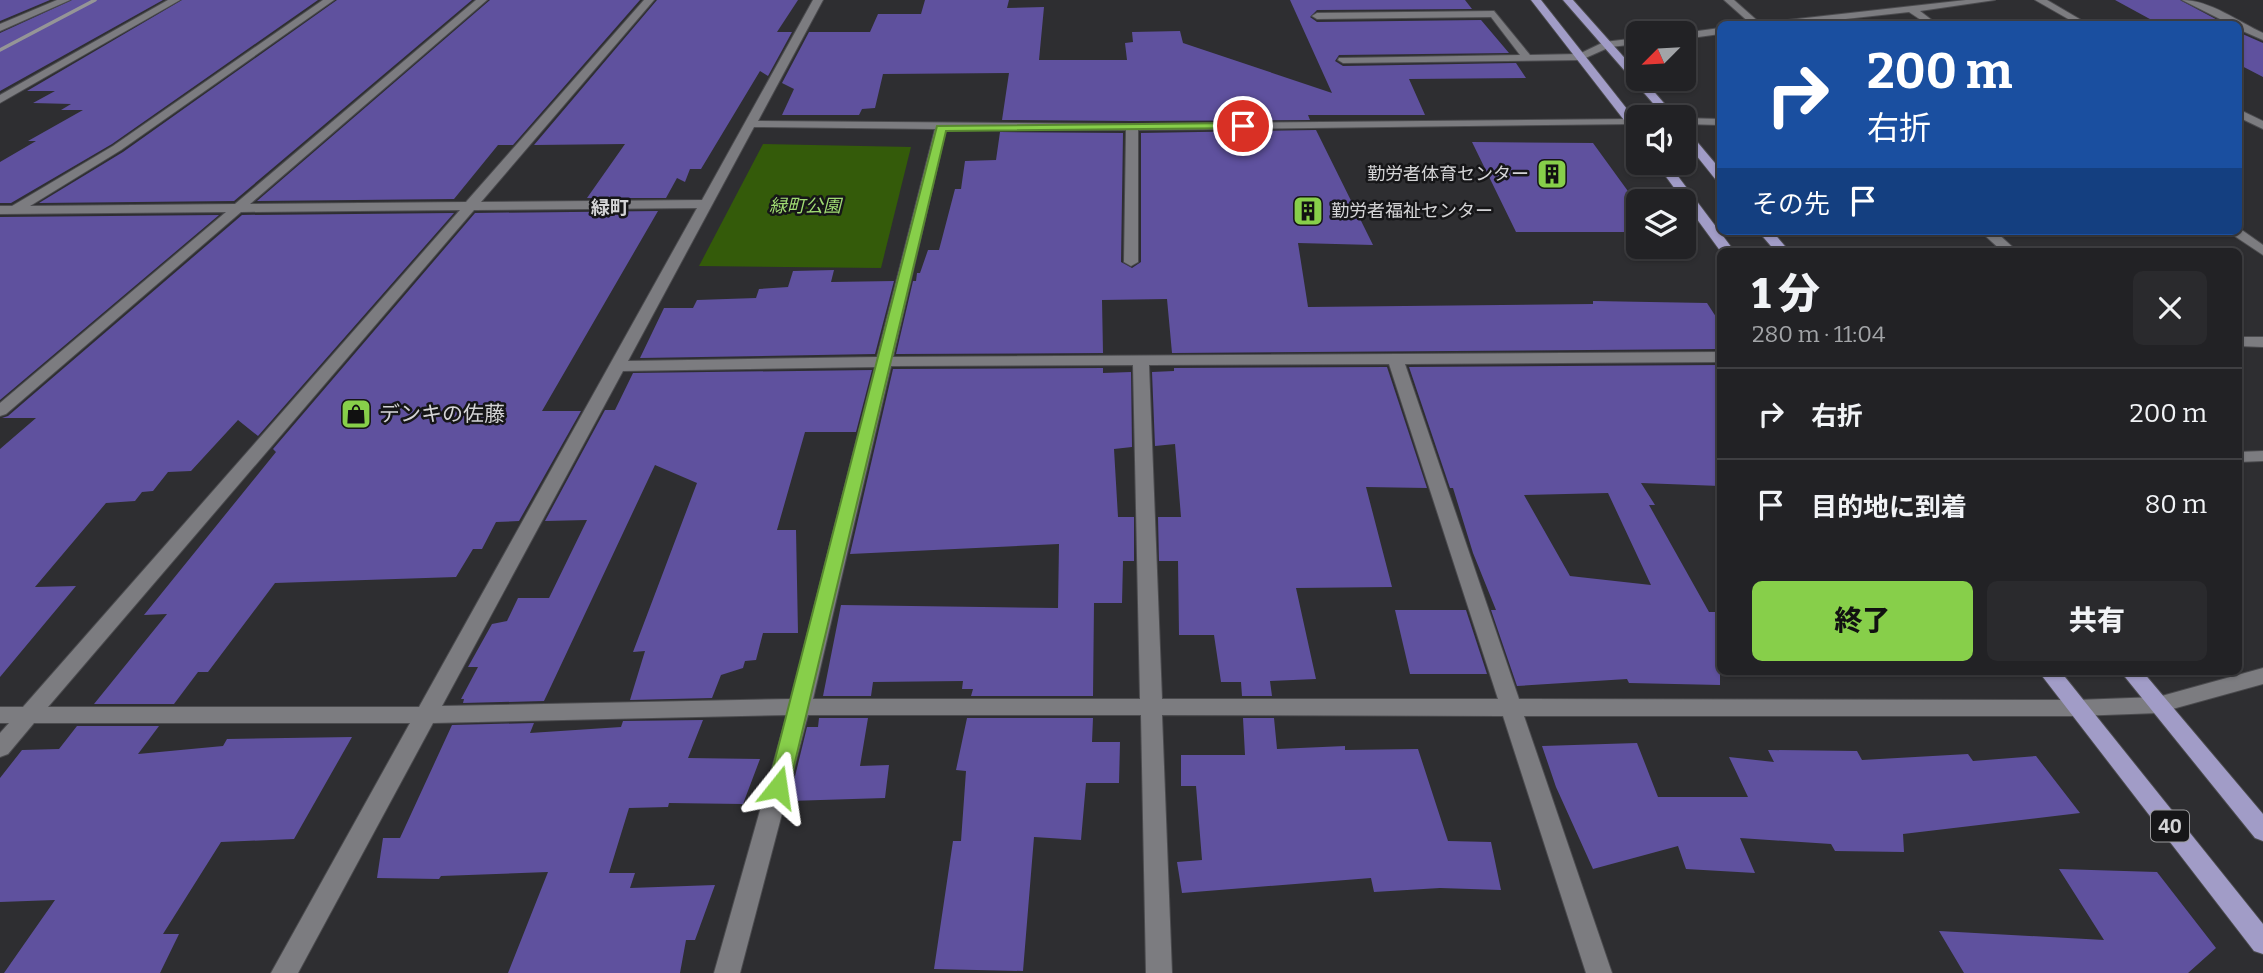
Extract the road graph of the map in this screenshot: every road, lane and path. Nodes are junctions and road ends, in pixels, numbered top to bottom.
1 (65, 0) edge
2 (175, 0) edge
3 (329, 0) edge
4 (482, 0) edge
5 (649, 0) edge
6 (818, 0) edge
7 (1536, 0) edge
8 (1568, 0) edge
9 (1729, 0) edge
10 (1898, 0) edge
11 (1990, 0) edge
12 (2040, 0) edge
13 (2188, 0) edge
14 (1912, 9) junction
15 (1317, 16) dead end
16 (1753, 21) edge
17 (1806, 21) edge
18 (1929, 21) edge
19 (2078, 21) edge
20 (2230, 21) edge
21 (2242, 27) edge
22 (0, 28) edge
23 (1717, 31) edge
24 (1696, 34) edge
25 (2263, 37) edge
26 (1626, 42) edge
27 (1608, 44) junction
28 (1527, 57) junction
29 (1581, 57) junction
30 (1343, 60) dead end
31 (0, 100) edge
32 (1661, 105) edge
33 (1626, 114) edge
34 (2242, 114) edge
35 (1696, 121) edge
36 (1717, 122) edge
37 (752, 124) junction
38 (2242, 124) edge
39 (2262, 125) edge
40 (1626, 126) edge
41 (1132, 127) junction
42 (941, 128) junction
43 (1696, 148) edge
44 (1717, 173) edge
45 (1671, 175) edge
46 (707, 204) junction
47 (238, 207) junction
48 (471, 207) junction
49 (7, 210) edge
50 (0, 219) edge
51 (1992, 235) edge
52 (2240, 235) edge
53 (1725, 248) edge
54 (2006, 248) edge
55 (2263, 251) edge
56 (1131, 262) dead end
57 (2242, 341) edge
58 (2263, 342) edge
59 (1717, 356) edge
60 (884, 360) junction
61 (1141, 361) junction
62 (1396, 361) junction
63 (618, 366) junction
64 (0, 411) edge
65 (2263, 456) edge
66 (2242, 457) edge
67 (2051, 675) edge
68 (2133, 675) edge
69 (2263, 676) edge
70 (2158, 705) junction
71 (1509, 706) junction
72 (800, 707) junction
73 (2077, 708) junction
74 (1153, 709) junction
75 (31, 714) junction
76 (0, 715) edge
77 (425, 715) junction
78 (0, 748) edge
79 (2263, 831) edge
80 (2263, 943) edge
81 (284, 973) edge
82 (727, 973) edge
83 (1160, 973) edge
84 (1599, 973) edge

1 - 22 street
2 - 31 street
3 - 49 street
4 - 47 street
5 - 48 street
6 - 37 street
7 - 29 main road
8 - 27 main road
9 - 16 street
10 - 14 street
11 - 14 street
12 - 19 street
13 - 20 street
14 - 17 street
14 - 18 street
15 - 28 street
21 - 25 street
23 - 24 street
26 - 27 street
27 - 29 street
27 - 32 main road
28 - 29 street
28 - 30 street
29 - 33 main road
34 - 39 street
35 - 36 street
37 - 42 street
37 - 46 street
38 - 39 street
40 - 41 street
41 - 42 street
41 - 56 street
42 - 60 street
43 - 44 main road
45 - 53 main road
46 - 48 street
46 - 63 street
47 - 48 street
47 - 49 street
47 - 64 street
48 - 75 street
49 - 50 street
51 - 54 street
52 - 55 street
57 - 58 street
59 - 62 street
60 - 61 street
60 - 63 street
60 - 72 street
61 - 62 street
61 - 74 street
62 - 71 street
63 - 77 street
65 - 66 street
67 - 73 main road, 40
68 - 70 main road
69 - 70 street
70 - 73 street
70 - 79 main road
71 - 73 street
71 - 74 street
71 - 84 street
72 - 74 street
72 - 77 street
72 - 82 street
73 - 80 main road, 40
74 - 83 street
75 - 76 street
75 - 77 street
75 - 78 street
77 - 81 street

